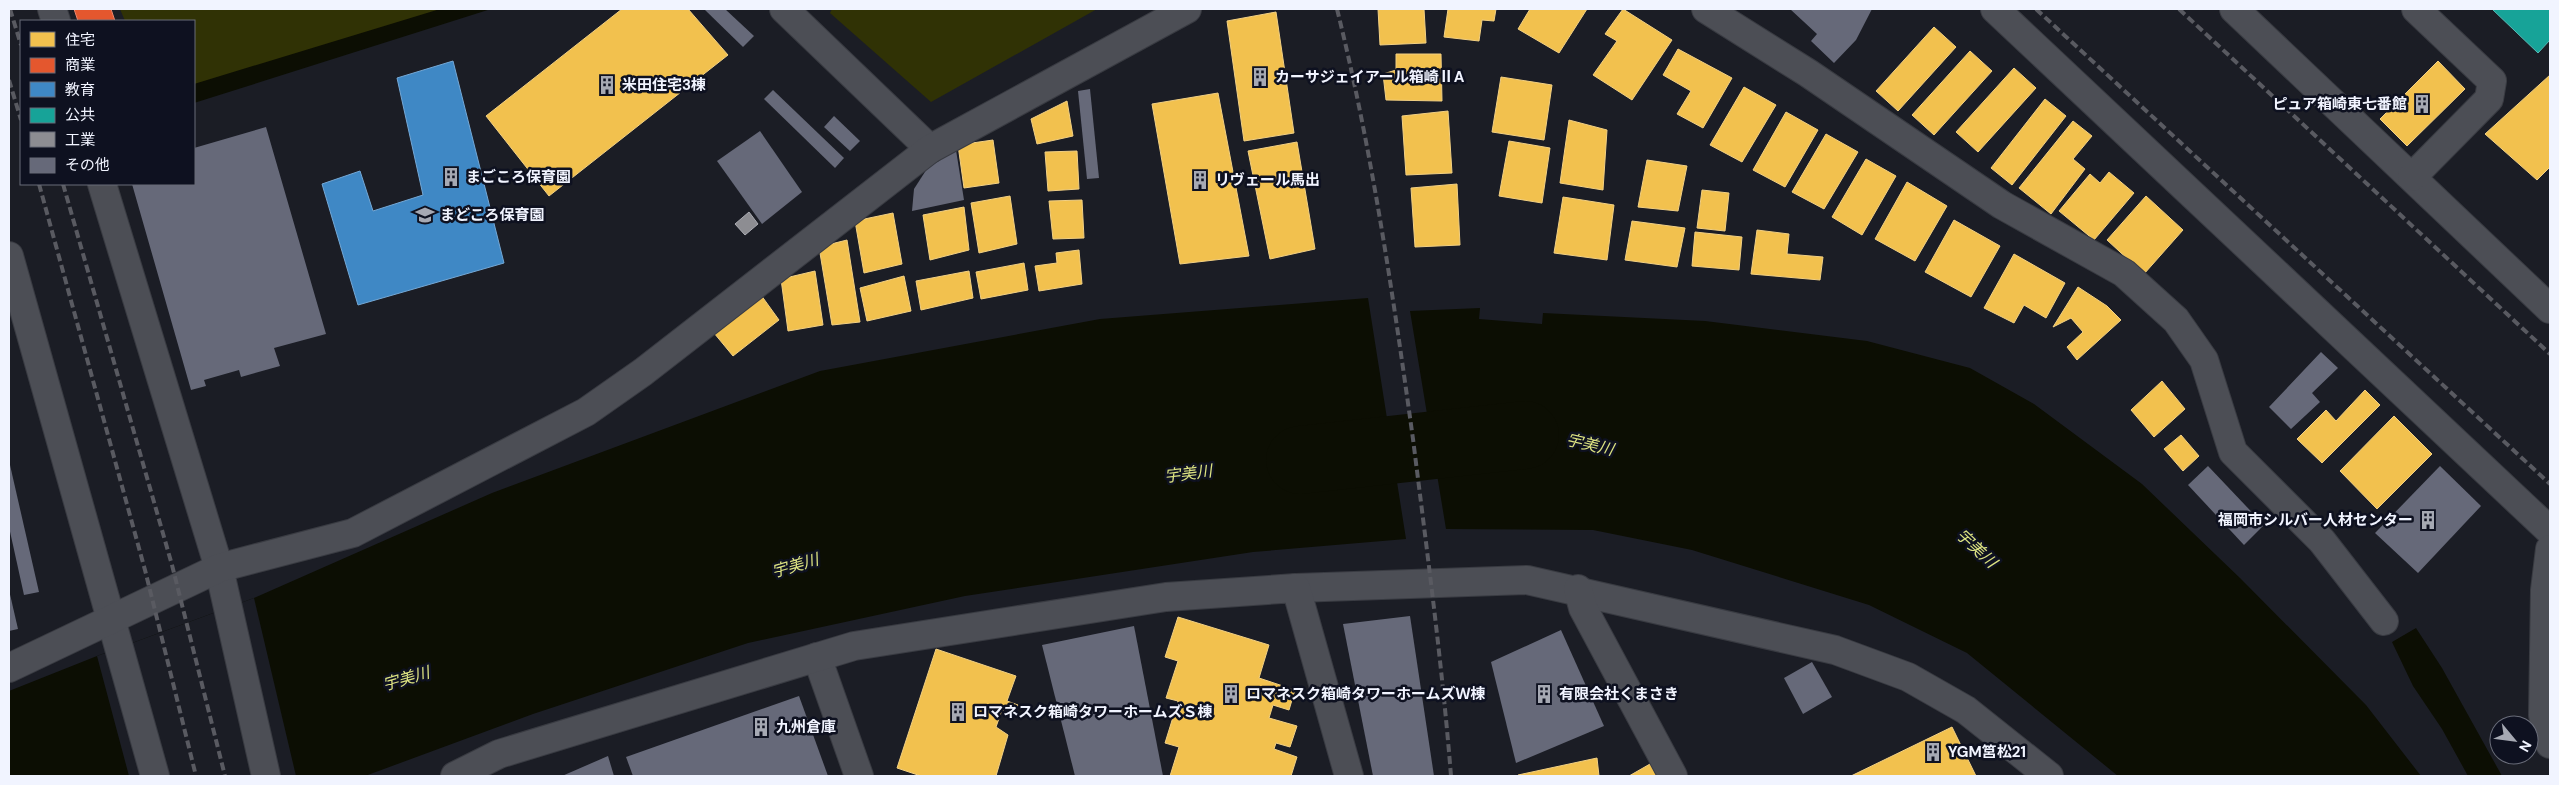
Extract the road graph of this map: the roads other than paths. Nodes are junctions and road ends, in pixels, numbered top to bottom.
1 (784, 9) edge
2 (1187, 9) edge
3 (1706, 9) edge
4 (1995, 9) edge
5 (2234, 9) edge
6 (2416, 9) edge
7 (930, 149) junction
8 (2412, 177) junction
9 (102, 185) edge
10 (9, 256) edge
11 (2550, 309) edge
12 (2550, 532) edge
13 (2550, 549) edge
14 (219, 568) junction
15 (1296, 588) junction
16 (1578, 589) junction
17 (2384, 621) dead end
18 (114, 632) junction
19 (818, 657) junction
20 (9, 668) edge
21 (2550, 744) edge
22 (155, 776) edge
23 (266, 776) edge
24 (455, 776) edge
25 (860, 776) edge
26 (1349, 776) edge
27 (1674, 776) edge
28 (2049, 776) edge

1 - 7 street
2 - 7 street
3 - 17 street
4 - 12 street
5 - 8 street
6 - 8 street
7 - 14 street
8 - 11 street
9 - 14 street
10 - 18 street
13 - 21 street
14 - 18 street
14 - 23 street
15 - 16 street
15 - 19 street
15 - 26 street
16 - 27 street
16 - 28 street
18 - 20 street
18 - 22 street
19 - 24 street
19 - 25 street

